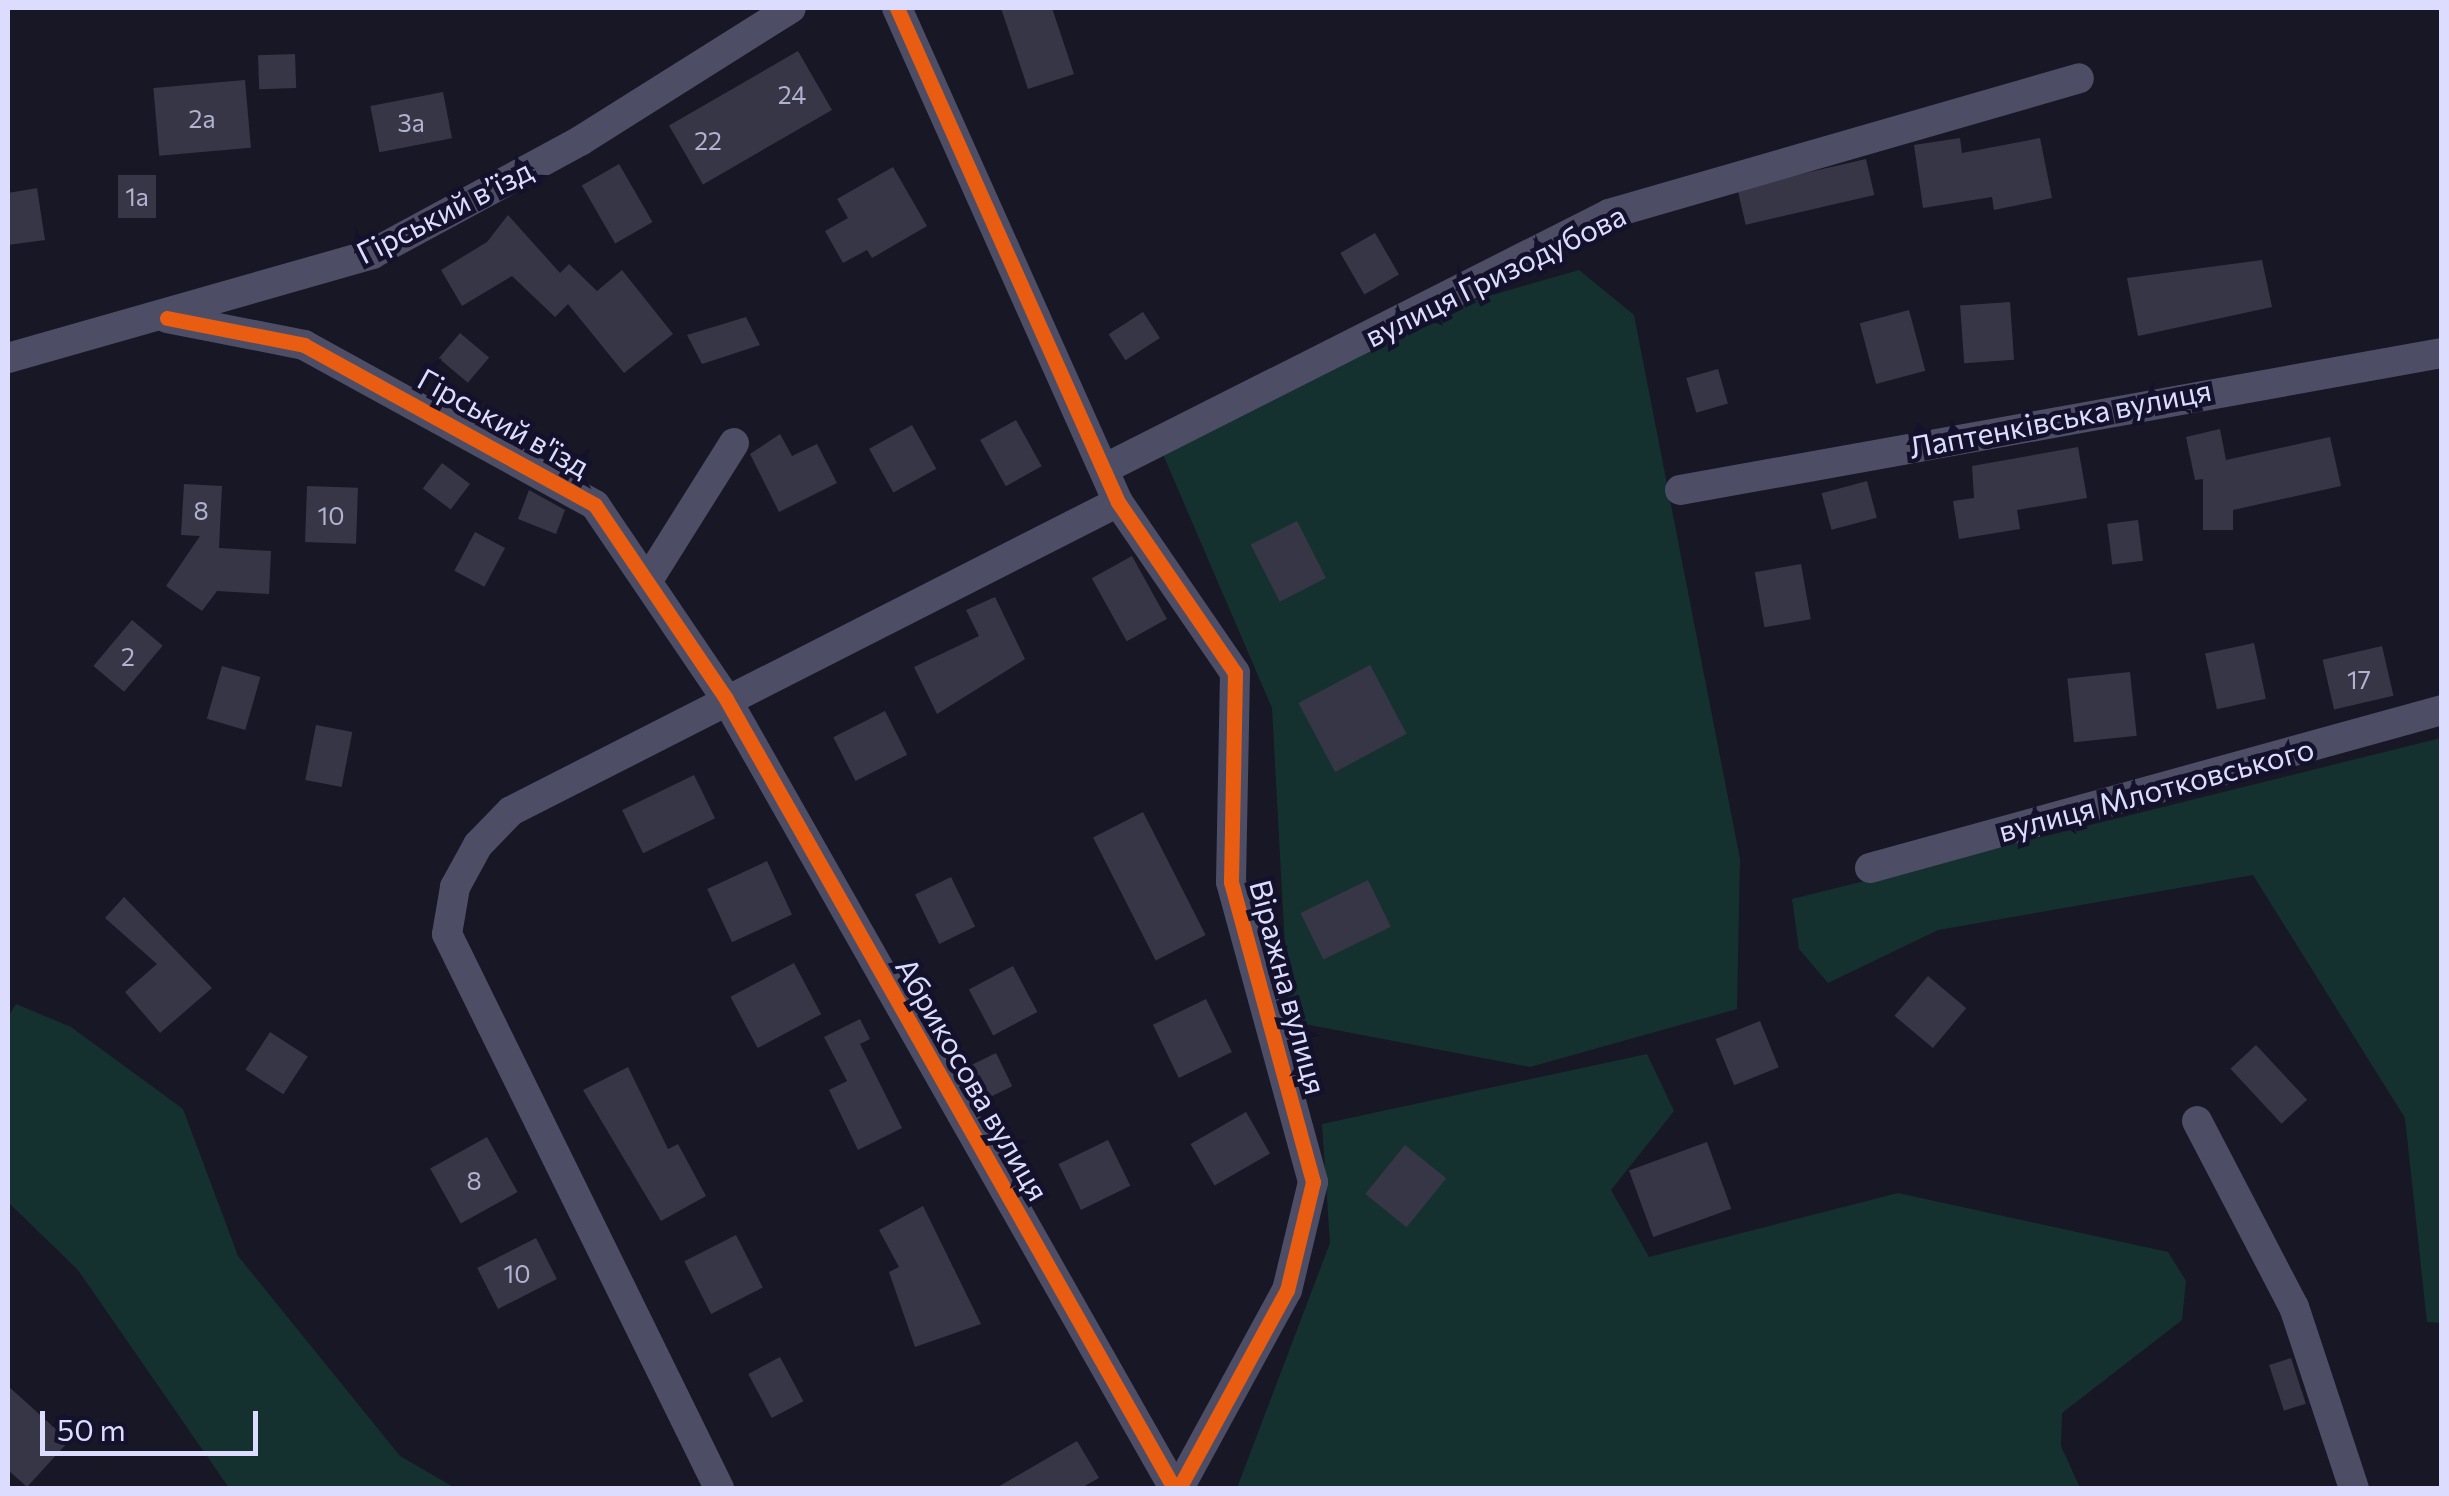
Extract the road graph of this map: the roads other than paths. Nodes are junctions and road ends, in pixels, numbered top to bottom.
1 (790, 8) edge
2 (897, 8) edge
3 (2079, 78) dead end
4 (167, 318) junction
5 (2442, 353) edge
6 (8, 358) edge
7 (734, 443) dead end
8 (1104, 470) junction
9 (1680, 490) dead end
10 (1118, 502) junction
11 (650, 577) junction
12 (725, 698) junction
13 (2442, 710) edge
14 (1870, 868) dead end
15 (2197, 1121) dead end
16 (719, 1488) edge
17 (1177, 1488) edge
18 (2354, 1488) edge

1 - 4 street, Гірський в’їзд
2 - 8 street
3 - 8 street, вулиця Гризодубова
4 - 6 street, Гірський в’їзд
4 - 11 street, Гірський в'їзд
5 - 9 street, Лаптенківська вулиця
7 - 11 street
8 - 10 street
10 - 12 street
10 - 17 street, Віражна вулиця
11 - 12 street, Гірський в'їзд
12 - 16 street
12 - 17 street, Абрикосова вулиця
13 - 14 street, вулиця Млотковського
15 - 18 street

